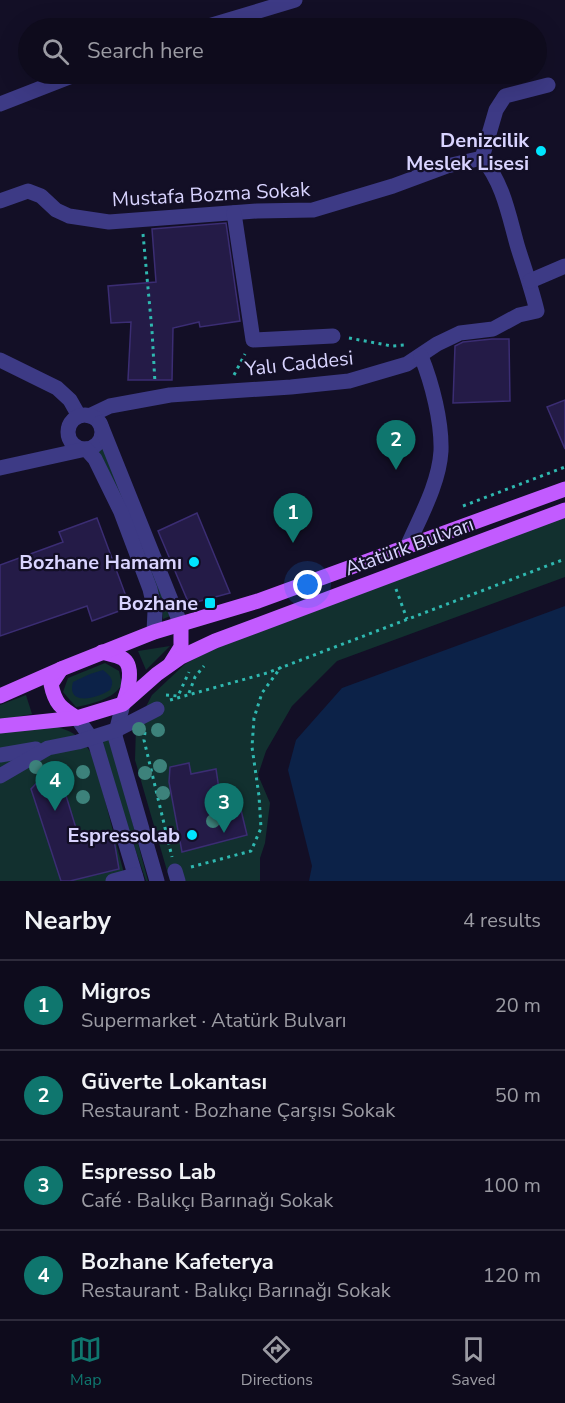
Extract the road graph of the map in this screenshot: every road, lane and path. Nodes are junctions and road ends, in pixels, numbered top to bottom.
1 (295, 0) edge
2 (235, 18) edge
3 (51, 84) edge
4 (548, 85) dead end
5 (0, 104) edge
6 (482, 158) junction
7 (0, 201) edge
8 (234, 213) junction
9 (141, 220) junction
10 (565, 266) edge
11 (530, 281) junction
12 (333, 336) joint
13 (253, 340) junction
14 (437, 344) junction
15 (421, 356) junction
16 (0, 360) edge
17 (155, 381) dead end
18 (224, 392) junction
19 (89, 418) junction
20 (68, 433) junction
21 (86, 449) junction
22 (39, 458) junction
23 (565, 466) edge
24 (0, 468) edge
25 (565, 489) edge
26 (462, 507) dead end
27 (565, 510) edge
28 (407, 547) junction
29 (565, 559) edge
30 (393, 581) dead end
31 (170, 596) junction
32 (214, 615) junction
33 (408, 619) junction
34 (181, 626) junction
35 (154, 632) junction
36 (102, 652) junction
37 (169, 665) junction
38 (281, 667) junction
39 (61, 669) junction
40 (0, 696) edge
41 (123, 704) junction
42 (157, 709) junction
43 (77, 718) junction
44 (0, 726) edge
45 (116, 733) junction
46 (93, 741) junction
47 (48, 748) junction
48 (0, 755) edge
49 (0, 776) edge
50 (176, 876) edge
51 (136, 878) edge
52 (113, 881) edge
53 (157, 881) edge

1 - 2 street
3 - 5 street
4 - 6 street
6 - 8 street, Mustafa Bozma Sokak
6 - 11 street
7 - 9 street, Mustafa Bozma Sokak
8 - 9 street, Mustafa Bozma Sokak
8 - 13 street
9 - 17 path
10 - 11 street
11 - 14 street, Yalı Caddesi
12 - 13 street
12 - 14 path
13 - 18 path
14 - 15 street, Yalı Caddesi
15 - 18 street, Yalı Caddesi
15 - 28 street
16 - 19 street
18 - 19 street, Yalı Caddesi
19 - 20 street
19 - 21 street
19 - 31 street
20 - 21 street
20 - 22 street
21 - 22 street
21 - 35 street
22 - 24 street
23 - 26 path
25 - 28 main road, Atatürk Bulvarı
27 - 37 main road, Atatürk Bulvarı
28 - 32 main road, Atatürk Bulvarı
29 - 33 path
30 - 33 path
31 - 32 street
31 - 34 street
32 - 34 main road, Atatürk Bulvarı
33 - 38 path
34 - 35 main road, Atatürk Bulvarı
34 - 37 main road, Atatürk Bulvarı
35 - 36 main road, Atatürk Bulvarı
36 - 39 main road, Atatürk Bulvarı
36 - 41 main road
37 - 41 main road, Atatürk Bulvarı
38 - 42 path
38 - 50 path
39 - 40 main road, Atatürk Bulvarı
39 - 43 main road
41 - 43 main road, Atatürk Bulvarı
41 - 45 street
42 - 45 street
42 - 50 path
43 - 44 main road, Atatürk Bulvarı
43 - 46 street
45 - 46 street
45 - 53 street
46 - 47 street
46 - 51 street
47 - 48 street
47 - 49 street
51 - 52 street

